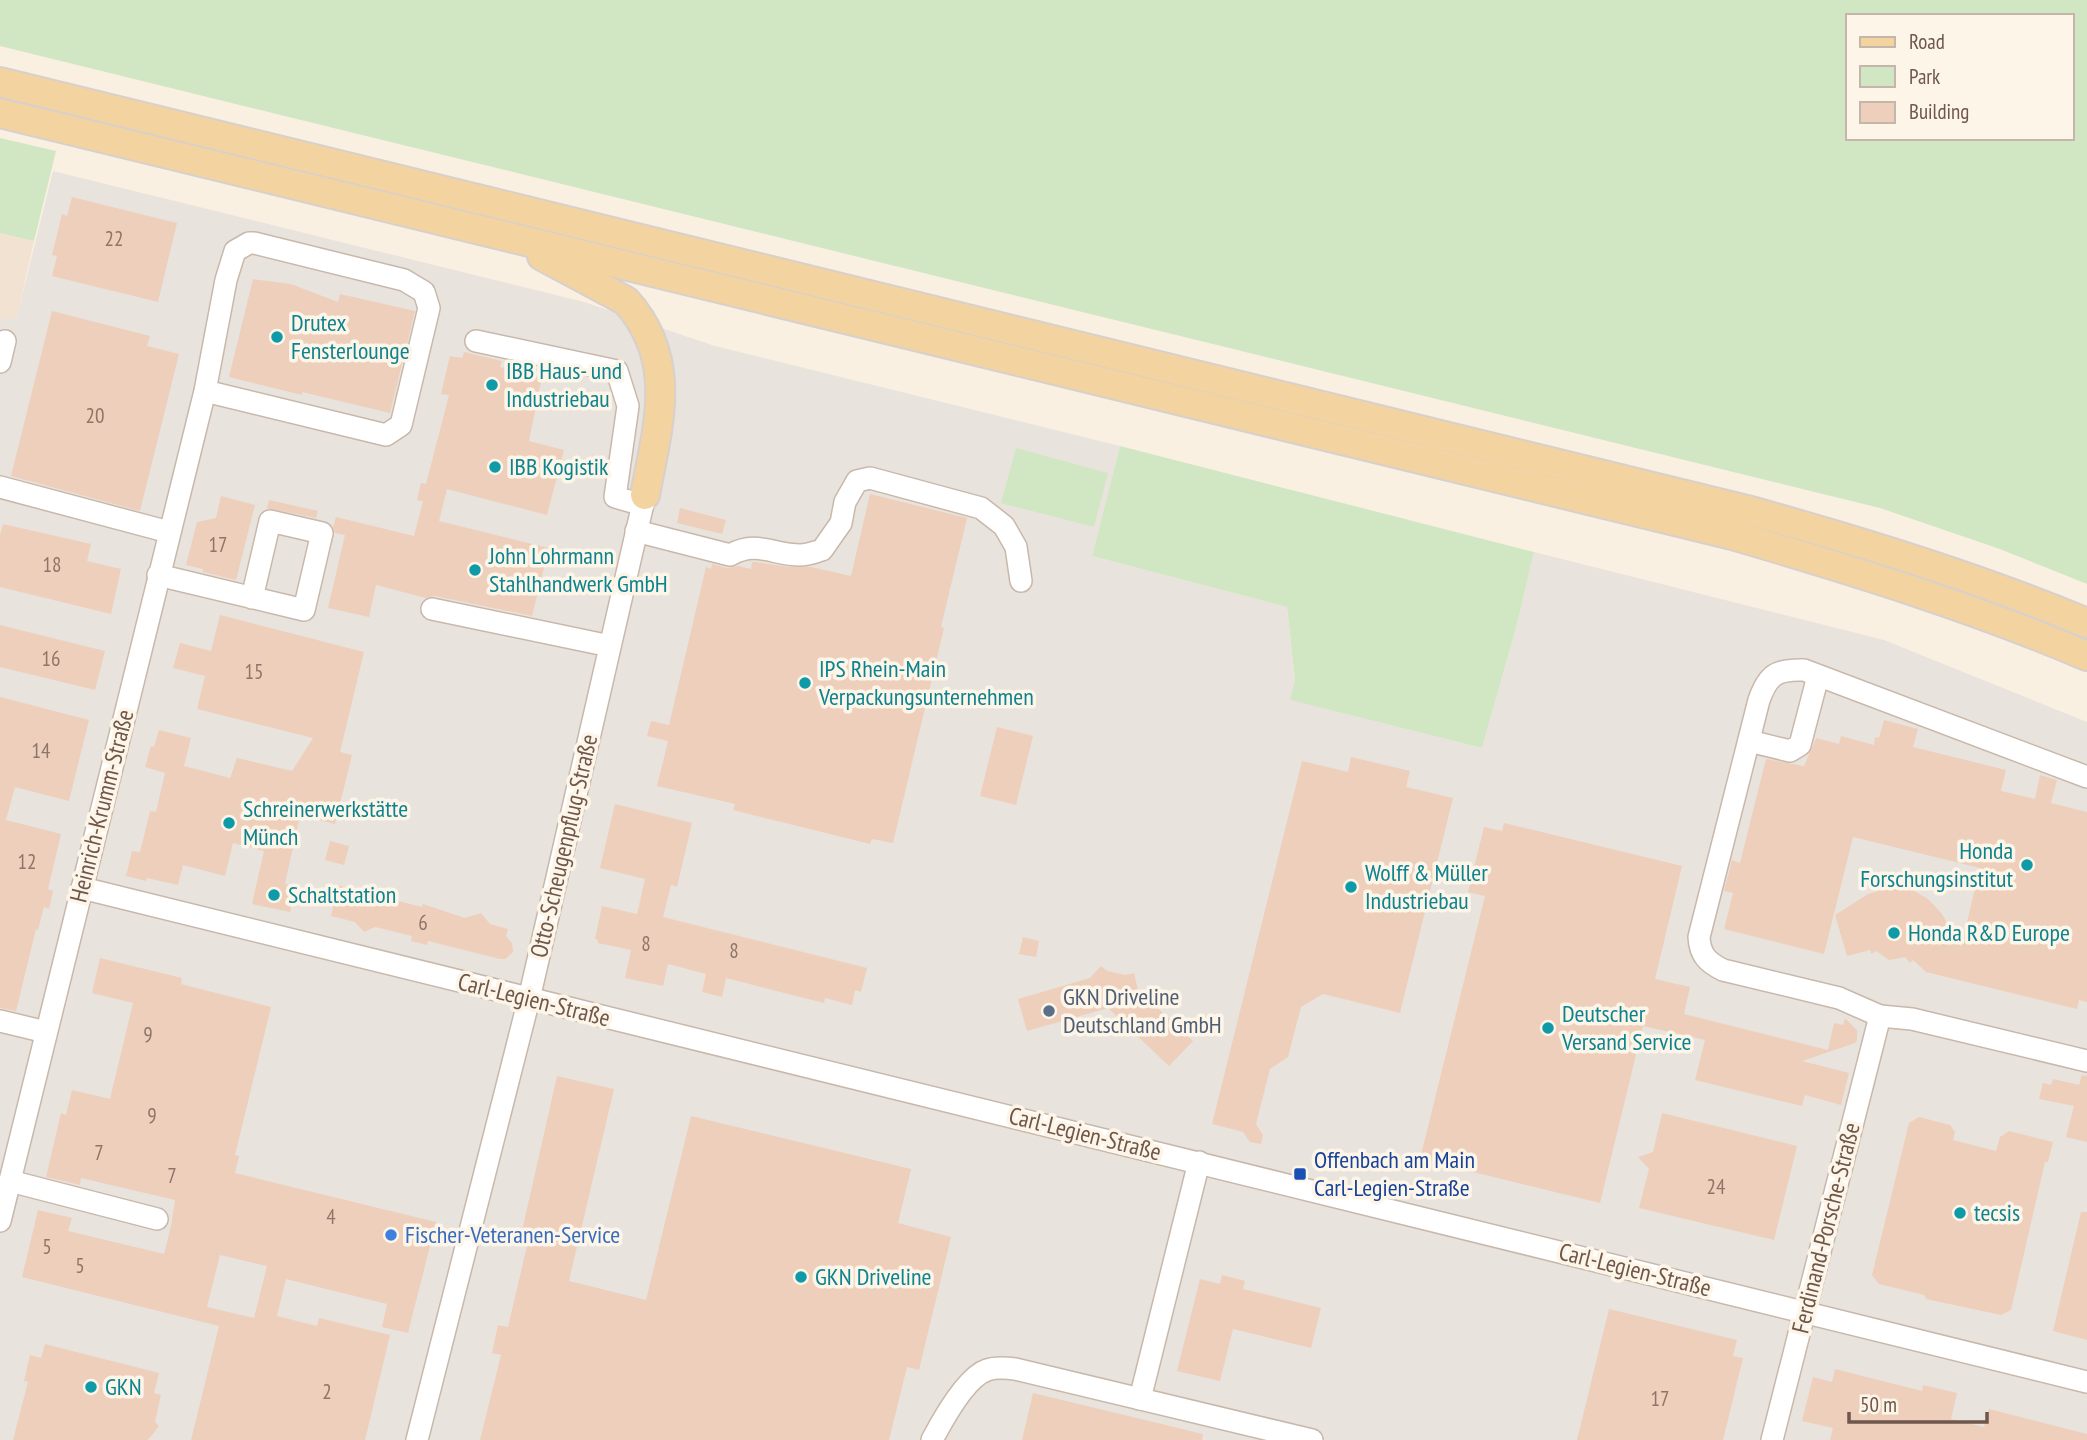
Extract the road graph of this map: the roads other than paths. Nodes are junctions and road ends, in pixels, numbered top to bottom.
1 (0, 82) edge
2 (0, 113) edge
3 (496, 233) junction
4 (476, 341) dead end
5 (205, 391) junction
6 (0, 487) edge
7 (644, 500) junction
8 (636, 531) junction
9 (169, 532) junction
10 (158, 575) junction
11 (1021, 581) dead end
12 (251, 598) junction
13 (432, 609) dead end
14 (2087, 623) edge
15 (610, 646) junction
16 (2087, 656) edge
17 (1818, 676) junction
18 (1749, 741) junction
19 (2087, 777) edge
20 (82, 888) junction
21 (529, 999) junction
22 (1880, 1016) junction
23 (0, 1021) edge
24 (47, 1032) junction
25 (2087, 1061) edge
26 (1199, 1162) junction
27 (10, 1181) junction
28 (157, 1219) dead end
29 (0, 1221) edge
30 (1805, 1312) junction
31 (2087, 1382) edge
32 (1140, 1399) junction
33 (417, 1440) edge
34 (932, 1440) edge
35 (1312, 1440) edge
36 (1772, 1440) edge

1 - 14 main road
2 - 3 main road
3 - 7 main road
3 - 16 main road
4 - 7 street
5 - 5 street, Heinrich-Krumm-Straße
5 - 9 street, Heinrich-Krumm-Straße
6 - 9 street
7 - 8 street, Otto-Scheugenpflug-Straße
8 - 11 street
8 - 15 street, Otto-Scheugenpflug-Straße
9 - 10 street, Heinrich-Krumm-Straße
10 - 12 street
10 - 20 street, Heinrich-Krumm-Straße
12 - 12 street
13 - 15 street
15 - 21 street, Otto-Scheugenpflug-Straße
17 - 18 street
17 - 18 street
17 - 19 street
18 - 22 street
20 - 21 street, Carl-Legien-Straße
20 - 24 street, Heinrich-Krumm-Straße
21 - 26 street, Carl-Legien-Straße
21 - 33 street, Otto-Scheugenpflug-Straße
22 - 25 street
22 - 30 street, Ferdinand-Porsche-Straße
23 - 24 street
24 - 27 street, Heinrich-Krumm-Straße
26 - 30 street, Carl-Legien-Straße
26 - 32 street
27 - 28 street
27 - 29 street, Heinrich-Krumm-Straße
30 - 31 street, Carl-Legien-Straße
30 - 36 street, Ferdinand-Porsche-Straße
32 - 34 street
32 - 35 street

